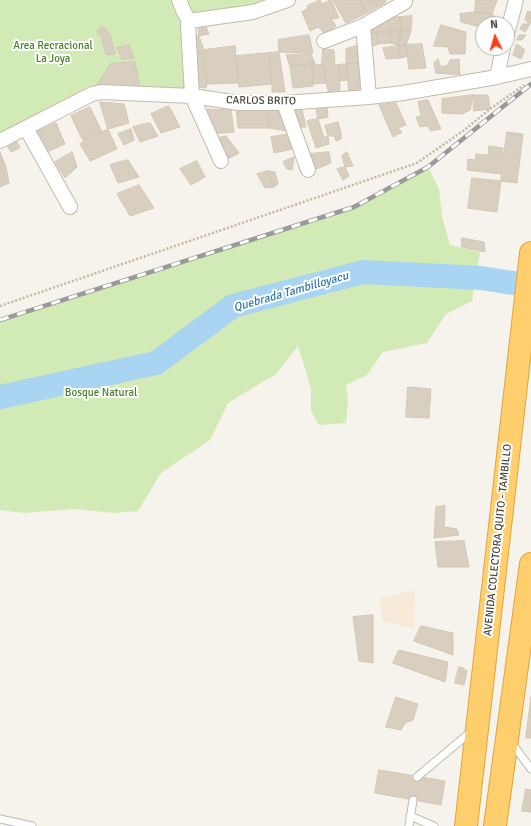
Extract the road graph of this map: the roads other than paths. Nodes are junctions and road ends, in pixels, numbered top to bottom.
1 (179, 0) edge
2 (288, 0) edge
3 (516, 0) edge
4 (404, 2) dead end
5 (512, 16) edge
6 (189, 21) junction
7 (363, 26) junction
8 (324, 41) dead end
9 (501, 56) edge
10 (531, 69) edge
11 (497, 77) junction
12 (192, 96) junction
13 (369, 97) junction
14 (284, 103) junction
15 (26, 128) junction
16 (0, 141) edge
17 (221, 161) dead end
18 (308, 170) dead end
19 (70, 207) dead end
20 (531, 253) edge
21 (531, 564) edge
22 (477, 726) junction
23 (507, 737) junction
24 (531, 769) edge
25 (417, 777) dead end
26 (413, 800) dead end
27 (410, 816) junction
28 (0, 818) edge
29 (32, 826) edge
30 (409, 826) edge
31 (434, 826) edge
32 (466, 826) edge
33 (495, 826) edge

1 - 6 street
2 - 6 street
3 - 5 street
4 - 7 street
6 - 12 street
7 - 8 street
7 - 13 street
9 - 11 street
10 - 11 street, CARLOS BRITO
11 - 13 street, CARLOS BRITO
12 - 14 street, CARLOS BRITO
12 - 15 street, CARLOS BRITO
12 - 17 street
13 - 14 street, CARLOS BRITO
14 - 18 street
15 - 16 street, CARLOS BRITO
15 - 19 street
20 - 22 highway, AVENIDA COLECTORA QUITO - TAMBILLO
21 - 23 highway
22 - 25 lane
22 - 32 highway, AVENIDA COLECTORA QUITO - TAMBILLO
23 - 24 lane
23 - 33 highway
26 - 27 lane
27 - 30 lane
27 - 31 lane
28 - 29 lane

